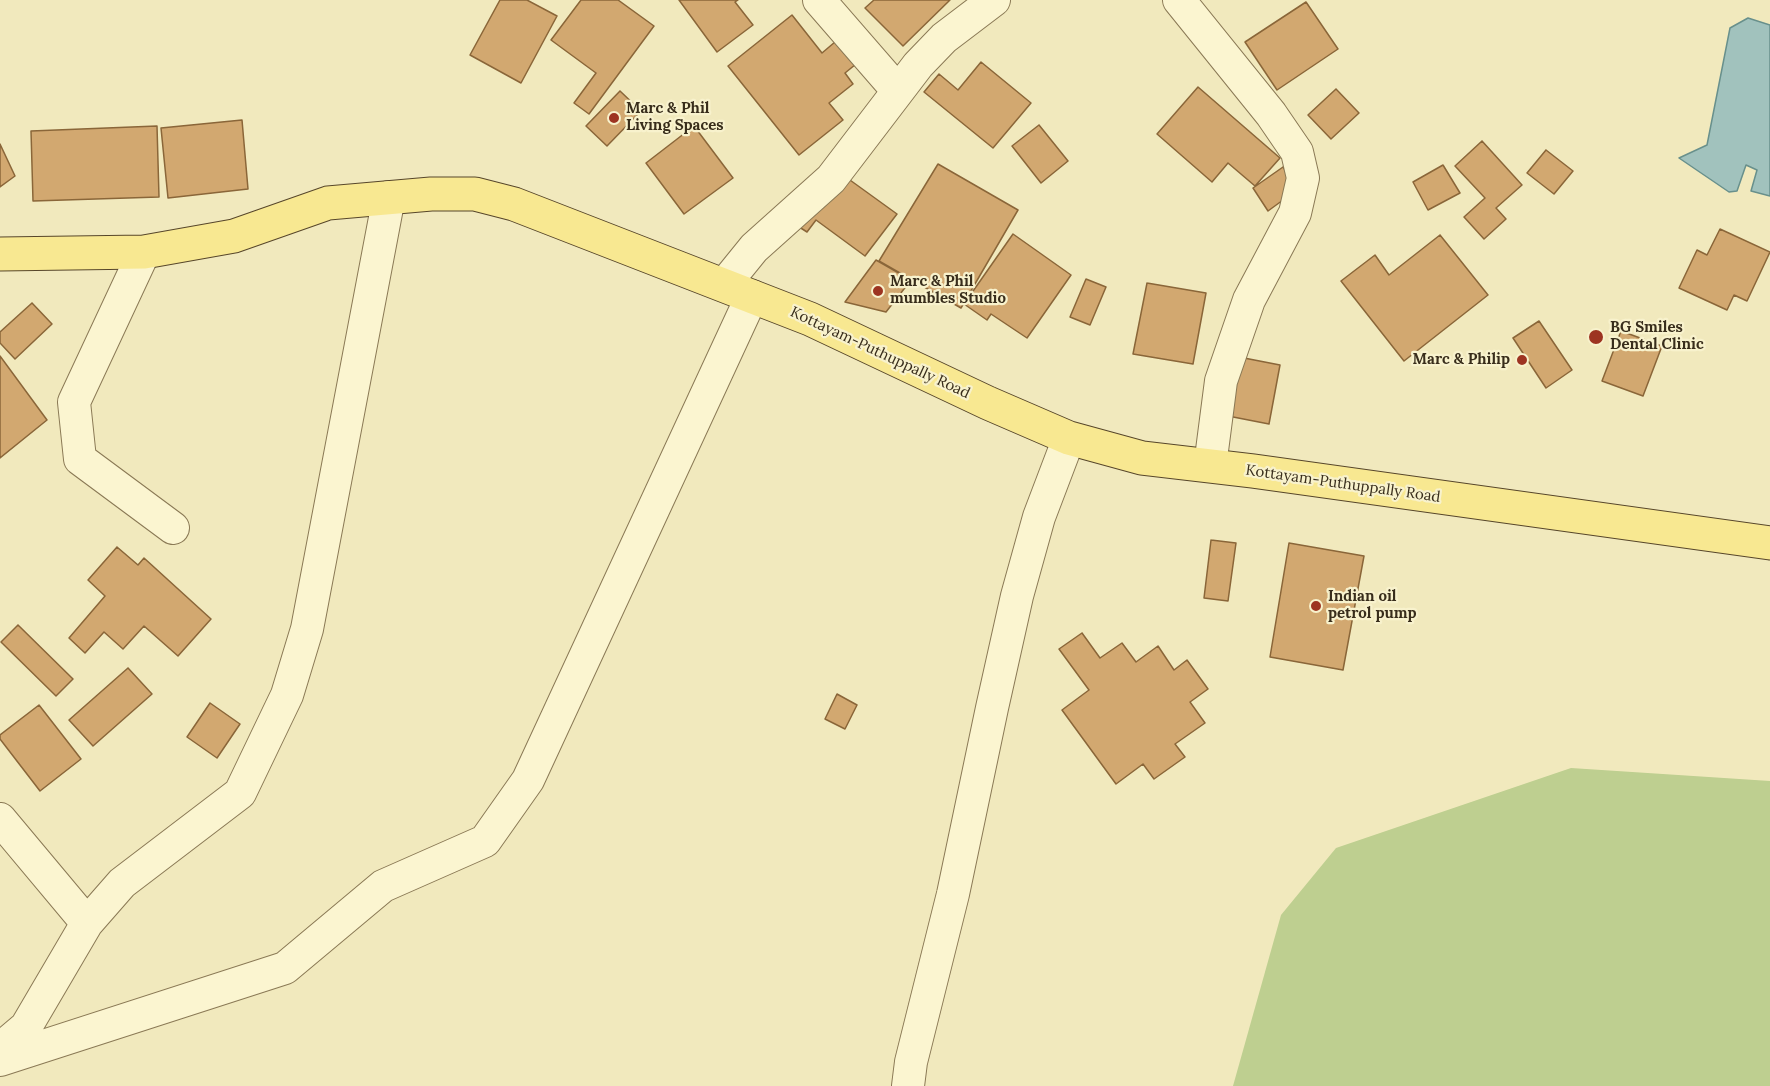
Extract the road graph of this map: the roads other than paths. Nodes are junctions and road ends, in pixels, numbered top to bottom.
1 (819, 0) edge
2 (994, 0) edge
3 (1179, 0) edge
4 (898, 91) junction
5 (389, 197) junction
6 (144, 252) junction
7 (0, 254) edge
8 (738, 291) junction
9 (1069, 438) junction
10 (1209, 466) junction
11 (173, 528) dead end
12 (1770, 543) edge
13 (0, 819) edge
14 (87, 922) junction
15 (0, 1049) edge
16 (0, 1060) edge
17 (908, 1086) edge

1 - 4 street
2 - 4 street
3 - 10 street
4 - 8 street
5 - 6 main road, Kottayam-Puthuppally Road
5 - 8 main road, Kottayam-Puthuppally Road
5 - 14 street
6 - 7 main road, Kottayam-Puthuppally Road
6 - 11 street
8 - 9 main road, Kottayam-Puthuppally Road
8 - 16 street
9 - 10 main road, Kottayam-Puthuppally Road
9 - 17 street
10 - 12 main road, Kottayam-Puthuppally Road
13 - 14 street
14 - 15 street

